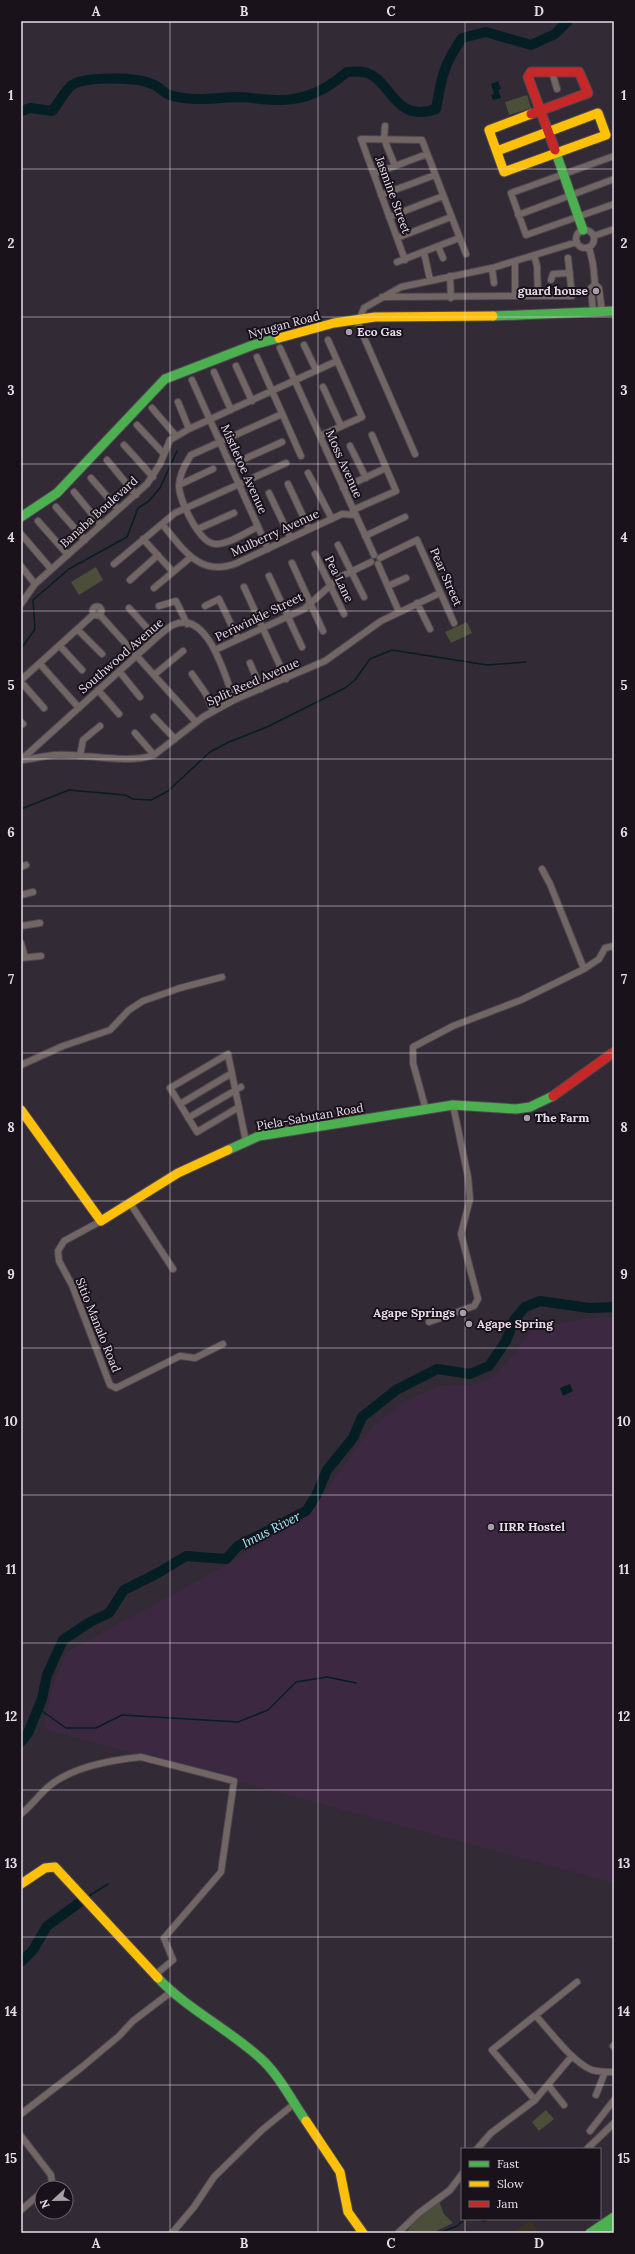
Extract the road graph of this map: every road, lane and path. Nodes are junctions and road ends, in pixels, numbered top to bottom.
1 (552, 72) junction
2 (557, 89) dead end
3 (541, 111) junction
4 (385, 126) dead end
5 (548, 132) junction
6 (384, 139) junction
7 (496, 150) junction
8 (556, 153) junction
9 (427, 154) junction
10 (614, 156) edge
11 (395, 166) junction
12 (374, 174) junction
13 (435, 175) junction
14 (563, 175) junction
15 (614, 180) edge
16 (381, 195) junction
17 (444, 196) junction
18 (571, 196) junction
19 (614, 204) edge
20 (518, 215) junction
21 (389, 217) junction
22 (452, 217) junction
23 (578, 217) junction
24 (614, 229) edge
25 (583, 230) junction
26 (594, 236) junction
27 (397, 238) junction
28 (460, 238) junction
29 (578, 242) junction
30 (438, 246) junction
31 (589, 247) junction
32 (424, 252) junction
33 (466, 254) dead end
34 (534, 256) junction
35 (443, 258) dead end
36 (568, 258) dead end
37 (405, 260) junction
38 (515, 261) junction
39 (397, 262) dead end
40 (492, 268) junction
41 (570, 273) junction
42 (450, 276) junction
43 (430, 280) junction
44 (551, 280) dead end
45 (494, 283) dead end
46 (396, 289) junction
47 (515, 296) junction
48 (538, 296) junction
49 (382, 298) junction
50 (397, 298) junction
51 (451, 298) junction
52 (597, 311) junction
53 (614, 311) edge
54 (358, 319) junction
55 (328, 340) dead end
56 (304, 344) dead end
57 (280, 348) dead end
58 (257, 357) dead end
59 (337, 361) junction
60 (236, 366) dead end
61 (316, 370) junction
62 (214, 372) dead end
63 (192, 380) dead end
64 (295, 381) junction
65 (323, 387) dead end
66 (272, 392) junction
67 (252, 401) junction
68 (178, 402) dead end
69 (152, 408) dead end
70 (231, 410) junction
71 (282, 414) junction
72 (210, 420) junction
73 (137, 425) dead end
74 (341, 426) junction
75 (189, 429) junction
76 (372, 435) dead end
77 (176, 436) junction
78 (320, 436) junction
79 (220, 442) junction
80 (282, 442) dead end
81 (124, 444) dead end
82 (350, 446) dead end
83 (163, 453) junction
84 (415, 454) dead end
85 (301, 456) dead end
86 (107, 460) dead end
87 (286, 463) dead end
88 (231, 466) junction
89 (386, 468) junction
90 (213, 469) dead end
91 (308, 473) dead end
92 (153, 477) junction
93 (90, 478) dead end
94 (366, 478) junction
95 (239, 484) junction
96 (288, 484) dead end
97 (179, 485) junction
98 (343, 488) junction
99 (74, 492) dead end
100 (269, 493) dead end
101 (136, 495) junction
102 (56, 507) dead end
103 (186, 508) junction
104 (118, 509) junction
105 (353, 510) junction
106 (234, 513) dead end
107 (342, 514) junction
108 (21, 517) edge
109 (405, 517) dead end
110 (332, 519) junction
111 (38, 521) dead end
112 (162, 524) junction
113 (101, 525) junction
114 (258, 527) junction
115 (198, 529) junction
116 (309, 529) junction
117 (21, 534) edge
118 (365, 536) junction
119 (290, 537) junction
120 (85, 540) junction
121 (143, 540) junction
122 (338, 545) dead end
123 (268, 549) junction
124 (68, 554) junction
125 (315, 554) dead end
126 (158, 555) junction
127 (190, 557) junction
128 (377, 559) junction
129 (292, 563) dead end
130 (114, 564) dead end
131 (21, 566) edge
132 (51, 569) junction
133 (351, 571) junction
134 (173, 572) junction
135 (269, 576) dead end
136 (406, 578) dead end
137 (130, 580) dead end
138 (35, 584) junction
139 (330, 585) junction
140 (388, 586) junction
141 (244, 587) dead end
142 (154, 588) dead end
143 (440, 593) junction
144 (364, 597) dead end
145 (21, 602) edge
146 (417, 603) junction
147 (311, 605) junction
148 (159, 606) dead end
149 (205, 606) dead end
150 (129, 608) dead end
151 (399, 612) junction
152 (344, 614) dead end
153 (288, 617) junction
154 (454, 623) dead end
155 (186, 624) junction
156 (263, 628) junction
157 (430, 629) dead end
158 (78, 630) junction
159 (323, 631) dead end
160 (156, 638) junction
161 (238, 640) junction
162 (60, 646) junction
163 (302, 647) dead end
164 (215, 650) junction
165 (183, 651) dead end
166 (102, 654) dead end
167 (136, 655) junction
168 (250, 663) dead end
169 (40, 664) junction
170 (82, 670) dead end
171 (119, 671) junction
172 (192, 674) dead end
173 (154, 675) junction
174 (286, 679) junction
175 (21, 681) edge
176 (98, 690) junction
177 (262, 690) junction
178 (140, 697) dead end
179 (234, 700) junction
180 (44, 708) dead end
181 (80, 708) junction
182 (213, 711) junction
183 (119, 714) dead end
184 (154, 717) dead end
185 (196, 722) junction
186 (100, 726) dead end
187 (135, 733) dead end
188 (175, 739) junction
189 (154, 755) junction
190 (80, 756) junction
191 (21, 760) edge
192 (542, 869) dead end
193 (33, 892) dead end
194 (21, 895) edge
195 (40, 923) dead end
196 (21, 926) edge
197 (21, 943) edge
198 (614, 946) edge
199 (41, 956) dead end
200 (23, 958) edge
201 (584, 969) junction
202 (222, 977) dead end
203 (614, 1052) edge
204 (21, 1066) edge
205 (232, 1074) junction
206 (238, 1088) junction
207 (180, 1104) junction
208 (453, 1105) junction
209 (239, 1106) junction
210 (21, 1110) edge
211 (426, 1110) junction
212 (188, 1118) junction
213 (246, 1142) junction
214 (130, 1203) junction
215 (101, 1221) junction
216 (173, 1269) dead end
217 (429, 1322) dead end
218 (223, 1344) dead end
219 (21, 1814) edge
220 (21, 1884) edge
221 (155, 1975) junction
222 (577, 1982) dead end
223 (171, 1992) junction
224 (536, 2016) junction
225 (572, 2056) junction
226 (605, 2072) junction
227 (614, 2072) edge
228 (548, 2085) junction
229 (596, 2095) dead end
230 (535, 2100) junction
231 (614, 2100) edge
232 (294, 2104) junction
233 (564, 2106) dead end
234 (21, 2114) edge
235 (614, 2123) edge
236 (590, 2131) dead end
237 (21, 2136) edge
238 (478, 2148) edge
239 (588, 2148) edge
240 (461, 2175) edge
241 (52, 2180) edge
242 (34, 2199) edge
243 (21, 2210) edge
244 (614, 2216) edge
245 (614, 2226) edge
246 (172, 2233) edge
247 (363, 2233) edge
248 (398, 2233) edge
249 (590, 2233) edge
250 (604, 2233) edge

1 - 2 street
1 - 3 street
1 - 3 street
3 - 5 street
3 - 7 street
4 - 6 street
5 - 7 street
5 - 8 street
5 - 8 street
6 - 9 street
6 - 11 street
6 - 12 street, Jasmine Street
7 - 8 street
8 - 14 street
9 - 11 street
9 - 13 street
10 - 14 street
11 - 12 street
12 - 16 street, Jasmine Street
13 - 16 street
13 - 17 street
14 - 18 street
14 - 20 street
15 - 18 street
16 - 21 street, Jasmine Street
17 - 21 street
17 - 22 street
18 - 20 street
18 - 23 street
19 - 23 street
20 - 23 street
21 - 27 street, Jasmine Street
22 - 27 street
22 - 28 street
23 - 25 street
24 - 26 street
25 - 26 street
25 - 29 street
26 - 31 street
27 - 37 street, Jasmine Street
28 - 30 street
28 - 33 street
29 - 31 street
29 - 34 street
30 - 32 street
30 - 35 street
31 - 52 street
32 - 37 street
32 - 43 street
34 - 38 street
34 - 48 street
36 - 41 street
37 - 39 street
38 - 40 street
38 - 47 street
40 - 42 street
40 - 45 street
41 - 44 street
41 - 48 street
42 - 43 street
42 - 51 street
43 - 46 street
46 - 49 street
46 - 50 street
47 - 48 street
47 - 51 street
49 - 50 street
49 - 54 street
50 - 51 street
52 - 53 street, Nyugan Road
52 - 54 street, Nyugan Road
54 - 84 street
54 - 108 street, Nyugan Road
55 - 59 street
56 - 61 street
57 - 64 street, Moss Avenue
58 - 66 street
59 - 61 street, Banaba Boulevard
59 - 74 street
60 - 67 street
61 - 64 street, Banaba Boulevard
62 - 70 street
63 - 72 street, Mistletoe Avenue
64 - 66 street, Banaba Boulevard
64 - 78 street, Moss Avenue
65 - 74 street
66 - 67 street, Banaba Boulevard
66 - 71 street
67 - 70 street, Banaba Boulevard
68 - 75 street
69 - 77 street
70 - 72 street, Banaba Boulevard
71 - 79 street
71 - 85 street
72 - 75 street, Banaba Boulevard
72 - 79 street, Mistletoe Avenue
73 - 83 street
74 - 78 street
75 - 77 street, Banaba Boulevard
76 - 89 street
77 - 83 street, Banaba Boulevard
78 - 98 street, Moss Avenue
79 - 88 street, Mistletoe Avenue
79 - 97 street
80 - 88 street
81 - 92 street
82 - 94 street
83 - 92 street, Banaba Boulevard
86 - 101 street
87 - 95 street
88 - 95 street, Mistletoe Avenue
89 - 94 street
89 - 105 street, Mulberry Avenue
90 - 97 street
91 - 110 street
92 - 101 street, Banaba Boulevard
93 - 104 street
94 - 98 street
95 - 103 street
95 - 114 street, Mistletoe Avenue
96 - 116 street
97 - 103 street
98 - 105 street, Moss Avenue
99 - 113 street
100 - 119 street
101 - 104 street, Banaba Boulevard
102 - 120 street
103 - 112 street
103 - 115 street
104 - 113 street, Banaba Boulevard
105 - 107 street, Mulberry Avenue
105 - 107 street, Mulberry Avenue
105 - 118 street, Moss Avenue
106 - 115 street
107 - 110 street, Mulberry Avenue
109 - 118 street
110 - 116 street, Mulberry Avenue
111 - 124 street
112 - 121 street
112 - 127 street, Mulberry Avenue
113 - 120 street, Banaba Boulevard
114 - 115 street
114 - 123 street, Mistletoe Avenue
116 - 119 street, Mulberry Avenue
117 - 132 street
118 - 128 street, Moss Avenue
119 - 123 street, Mulberry Avenue
120 - 124 street, Banaba Boulevard
121 - 126 street
121 - 130 street
122 - 133 street
123 - 127 street, Mulberry Avenue
124 - 132 street, Banaba Boulevard
125 - 139 street, Pea Lane
126 - 134 street
126 - 137 street
127 - 134 street
128 - 133 street, Periwinkle Street
128 - 140 street, Moss Avenue
128 - 143 street, Pear Street
129 - 147 street
131 - 138 street
132 - 138 street, Banaba Boulevard
133 - 139 street, Periwinkle Street
133 - 144 street
134 - 142 street
135 - 153 street
136 - 140 street
138 - 145 street, Banaba Boulevard
139 - 147 street, Periwinkle Street
139 - 152 street, Pea Lane
140 - 151 street, Moss Avenue
141 - 156 street
143 - 146 street, Split Reed Avenue
143 - 154 street, Pear Street
146 - 151 street, Split Reed Avenue
146 - 157 street
147 - 153 street, Periwinkle Street
147 - 159 street
148 - 155 street
149 - 161 street
150 - 160 street
151 - 174 street, Split Reed Avenue
153 - 156 street, Periwinkle Street
153 - 163 street
155 - 160 street, Southwood Avenue
155 - 164 street
156 - 161 street, Periwinkle Street
156 - 174 street
158 - 162 street
158 - 166 street
158 - 167 street
160 - 167 street, Southwood Avenue
161 - 164 street, Periwinkle Street
162 - 169 street
162 - 170 street
164 - 179 street
165 - 173 street
167 - 171 street, Southwood Avenue
167 - 173 street
168 - 177 street
169 - 175 street
169 - 181 street
171 - 176 street, Southwood Avenue
171 - 178 street
172 - 182 street
173 - 185 street
174 - 177 street, Split Reed Avenue
175 - 180 street
176 - 181 street, Southwood Avenue
176 - 183 street
177 - 179 street, Split Reed Avenue
179 - 182 street, Split Reed Avenue
181 - 191 street, Southwood Avenue
182 - 185 street, Split Reed Avenue
184 - 188 street
185 - 188 street, Split Reed Avenue
186 - 190 street
187 - 189 street
188 - 189 street, Split Reed Avenue
189 - 190 street, Split Reed Avenue
190 - 191 street, Split Reed Avenue
192 - 201 street
193 - 194 street
195 - 196 street
197 - 200 street
198 - 201 street
199 - 200 street
201 - 211 street
202 - 204 street
203 - 208 street, Piela-Sabutan Road
205 - 206 street
205 - 207 street
205 - 207 street
206 - 209 street
206 - 212 street
207 - 212 street
208 - 211 street, Piela-Sabutan Road
208 - 217 street
209 - 212 street
209 - 213 street
210 - 215 street
211 - 213 street, Piela-Sabutan Road
213 - 214 street, Piela-Sabutan Road
214 - 215 street, Piela-Sabutan Road
214 - 216 street
215 - 218 street, Sitio Manalo Road
219 - 221 street
220 - 221 street
221 - 223 street
222 - 224 street
223 - 232 street
223 - 234 street
224 - 225 street
224 - 230 street
225 - 226 street
225 - 228 street
226 - 227 street
226 - 229 street
228 - 230 street
228 - 233 street
230 - 238 street
231 - 236 street
232 - 246 street
232 - 247 street
235 - 239 street
237 - 241 street
240 - 248 street
242 - 243 street
244 - 249 street
245 - 250 street

